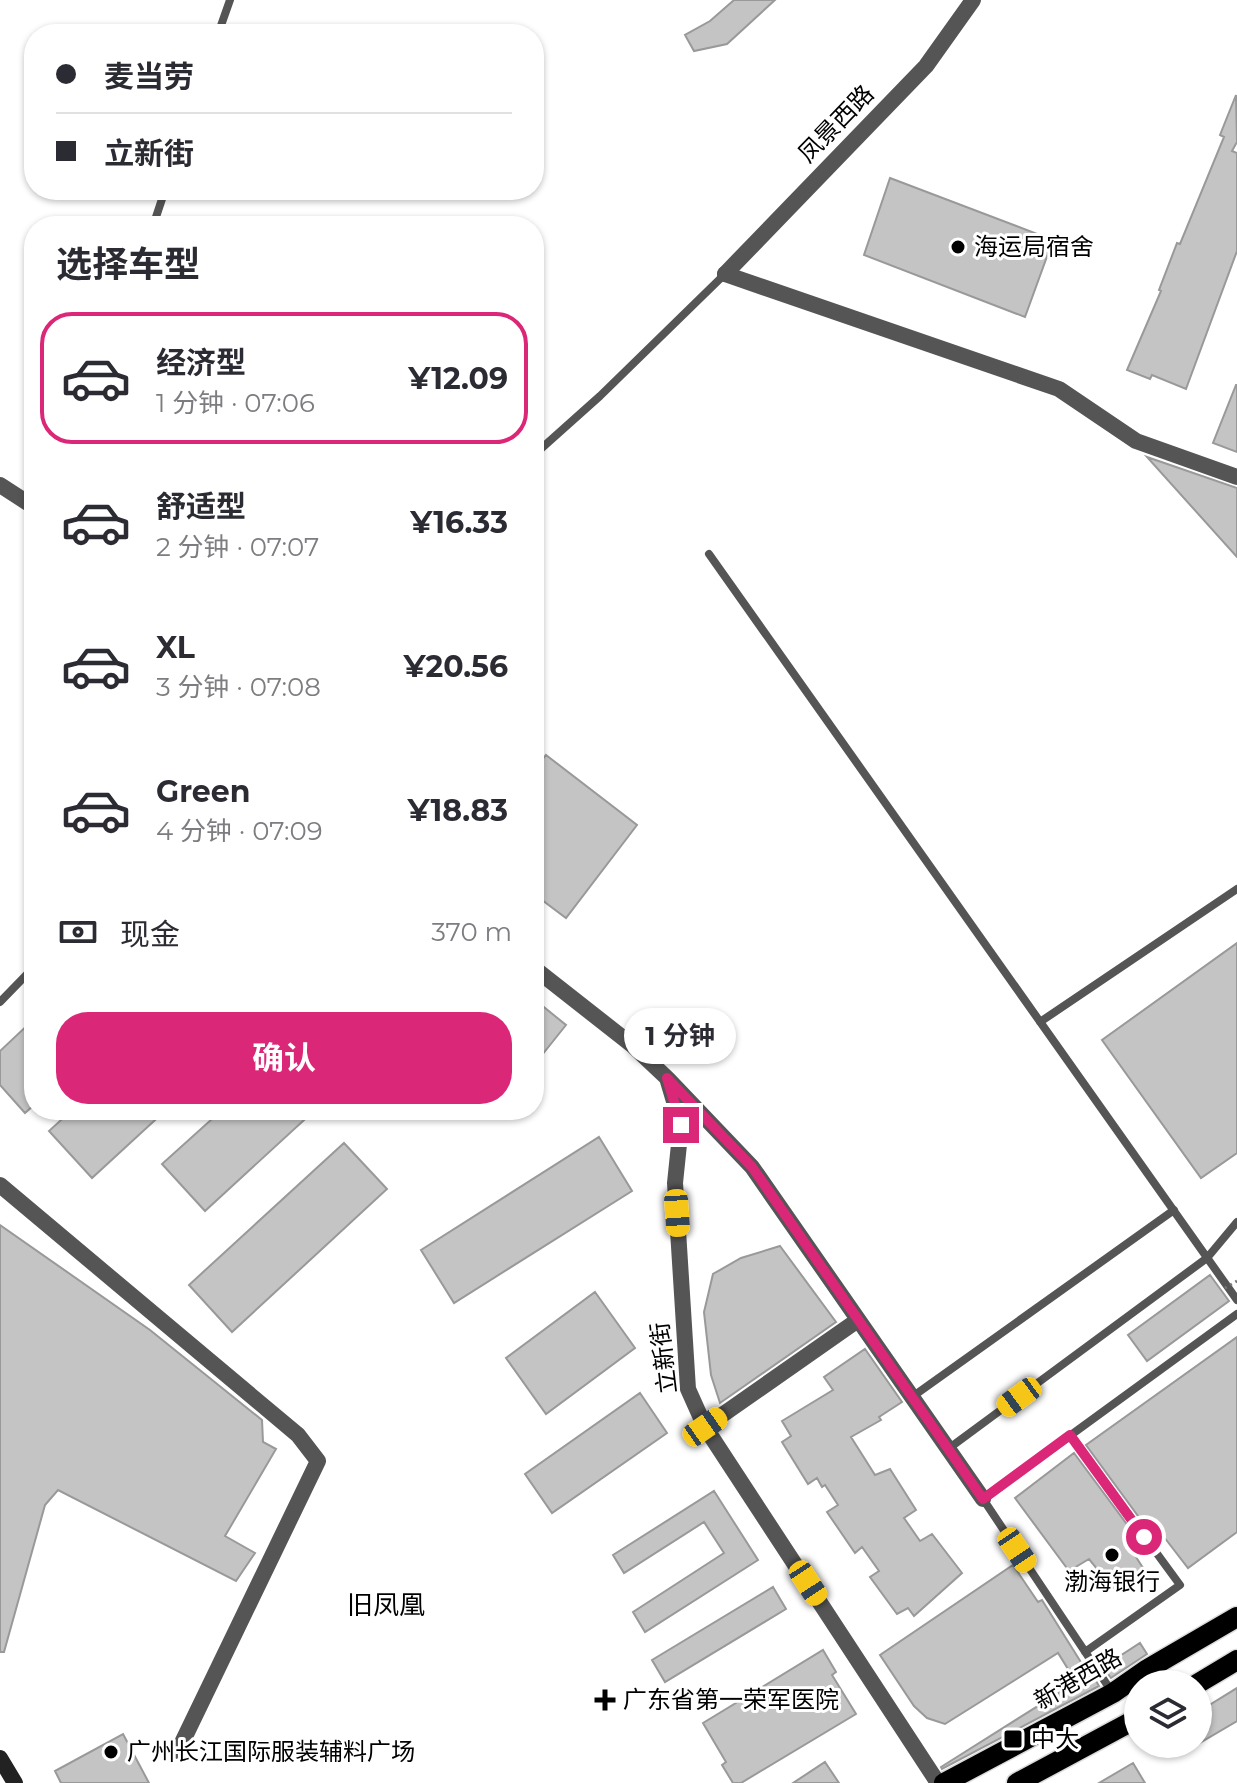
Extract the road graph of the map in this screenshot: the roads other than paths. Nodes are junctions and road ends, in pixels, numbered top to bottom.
1 (230, 0) edge
2 (973, 0) edge
3 (222, 24) edge
4 (725, 274) junction
5 (544, 446) edge
6 (1237, 477) edge
7 (0, 485) edge
8 (24, 501) edge
9 (709, 554) dead end
10 (1237, 889) edge
11 (544, 976) edge
12 (24, 977) edge
13 (0, 1002) edge
14 (1040, 1022) junction
15 (667, 1078) junction
16 (0, 1185) edge
17 (1174, 1210) junction
18 (1237, 1222) edge
19 (1207, 1258) junction
20 (1237, 1300) edge
21 (1237, 1314) edge
22 (858, 1320) junction
23 (912, 1397) junction
24 (705, 1427) junction
25 (1070, 1435) junction
26 (948, 1449) junction
27 (983, 1499) junction
28 (1237, 1617) edge
29 (1085, 1652) junction
30 (1237, 1660) edge
31 (1212, 1675) edge
32 (1113, 1693) junction
33 (1124, 1726) edge
34 (178, 1751) dead end
35 (0, 1758) edge
36 (15, 1783) edge
37 (941, 1783) edge
38 (1017, 1783) edge

1 - 3 lane
2 - 4 street, 凤景西路
4 - 5 lane
4 - 6 street
7 - 8 street
9 - 14 lane
10 - 14 lane
11 - 15 street
12 - 13 lane
14 - 17 lane
15 - 22 street
15 - 24 street, 立新街
16 - 34 street
17 - 19 lane
17 - 23 lane
18 - 19 lane
19 - 20 lane
19 - 26 lane
21 - 25 lane
22 - 23 street
22 - 24 street
23 - 26 street
24 - 37 street, 立新街
25 - 27 lane
25 - 29 lane
26 - 27 street
27 - 29 lane
28 - 32 main road, 新港西路
29 - 32 lane
30 - 31 main road
32 - 37 main road, 新港西路
33 - 38 main road
35 - 36 main road

